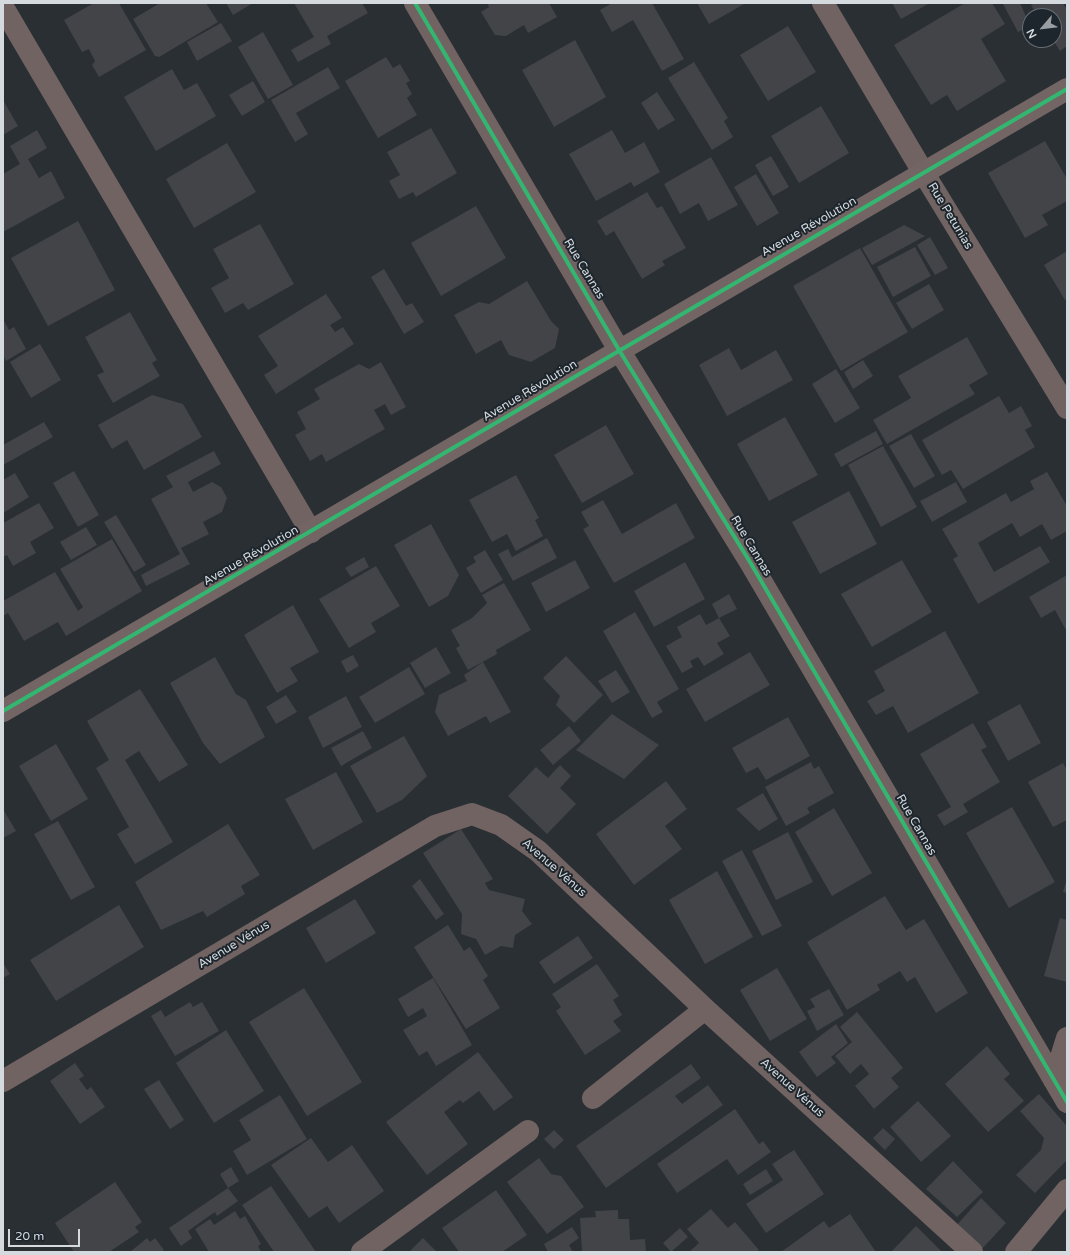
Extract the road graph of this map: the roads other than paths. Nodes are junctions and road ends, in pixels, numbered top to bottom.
1 (415, 3) edge
2 (823, 3) edge
3 (3, 8) edge
4 (1067, 89) edge
5 (923, 172) junction
6 (620, 350) junction
7 (1067, 408) edge
8 (311, 532) junction
9 (4, 709) edge
10 (705, 1009) junction
11 (1067, 1038) edge
12 (3, 1080) edge
13 (1054, 1080) junction
14 (593, 1098) dead end
15 (1067, 1102) edge
16 (528, 1131) dead end
17 (1067, 1190) edge
18 (362, 1252) edge
19 (972, 1252) edge
20 (1016, 1252) edge

1 - 6 street, Rue Cannas
2 - 5 street, Rue Petunias
3 - 8 street
4 - 5 street, Avenue Révolution
5 - 6 street, Avenue Révolution
5 - 7 street, Rue Petunias
6 - 8 street, Avenue Révolution
6 - 13 street, Rue Cannas
8 - 9 street, Avenue Révolution
10 - 12 street, Avenue Vénus
10 - 14 street
10 - 19 street, Avenue Vénus
11 - 13 street
13 - 15 street, Rue Cannas
16 - 18 street
17 - 20 street

